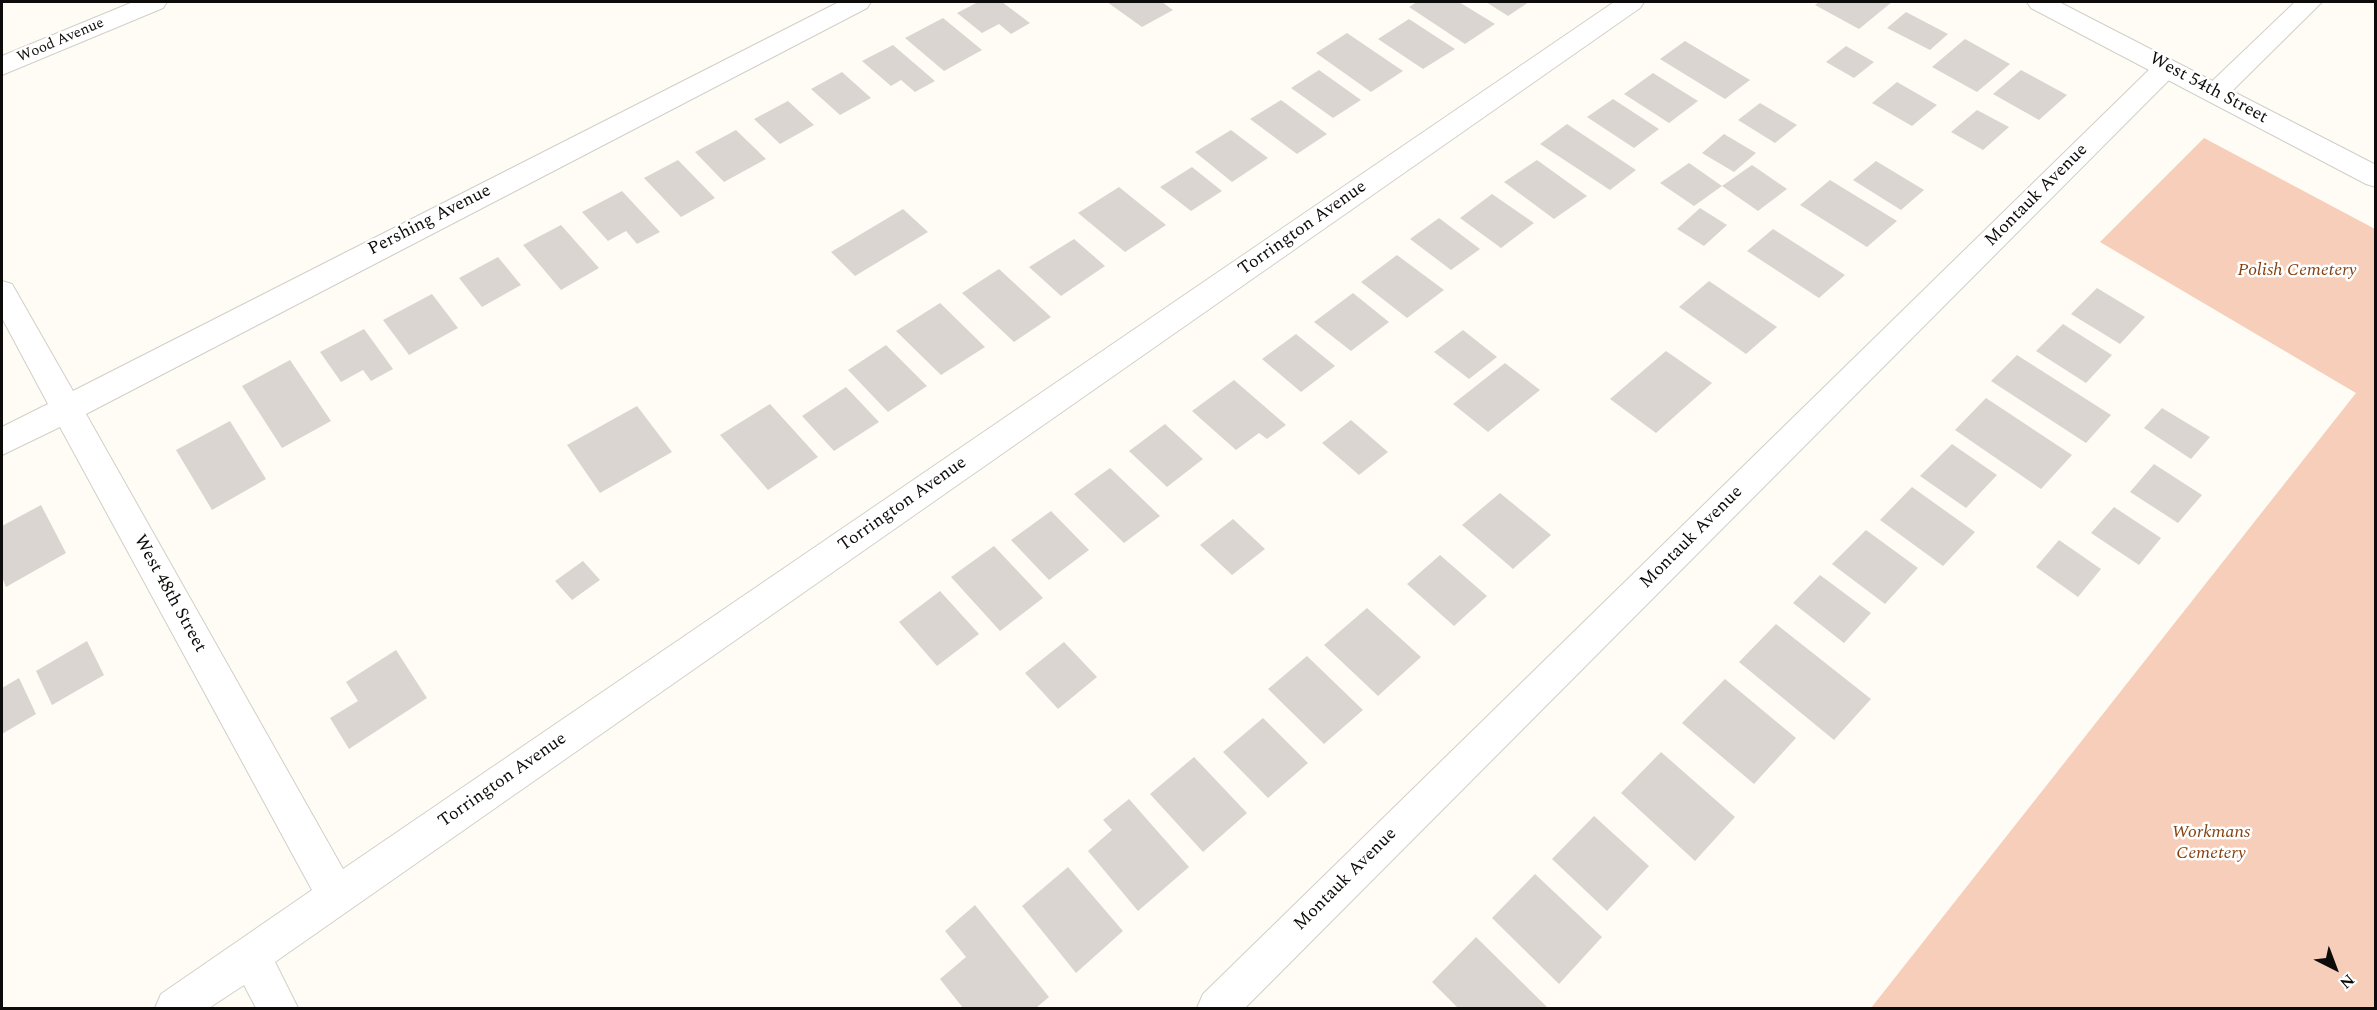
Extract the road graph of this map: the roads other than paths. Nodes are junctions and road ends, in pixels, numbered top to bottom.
1 (154, 2) edge
2 (858, 2) edge
3 (1631, 2) edge
4 (2040, 2) edge
5 (2309, 2) edge
6 (2, 66) edge
7 (2166, 68) junction
8 (2216, 93) junction
9 (2376, 177) edge
10 (2, 292) edge
11 (66, 408) junction
12 (2, 442) edge
13 (337, 896) junction
14 (250, 956) junction
15 (175, 1008) edge
16 (278, 1008) edge
17 (1217, 1008) edge

1 - 6 street, Wood Avenue
2 - 11 street, Pershing Avenue
3 - 13 street, Torrington Avenue
4 - 7 street, West 54th Street
5 - 8 street
7 - 8 street, West 54th Street
7 - 17 street, Montauk Avenue
8 - 9 street, West 54th Street
10 - 11 street, West 48th Street
11 - 12 street, Pershing Avenue
11 - 13 street, West 48th Street
13 - 14 street, Torrington Avenue
14 - 15 street, Torrington Avenue
14 - 16 street

